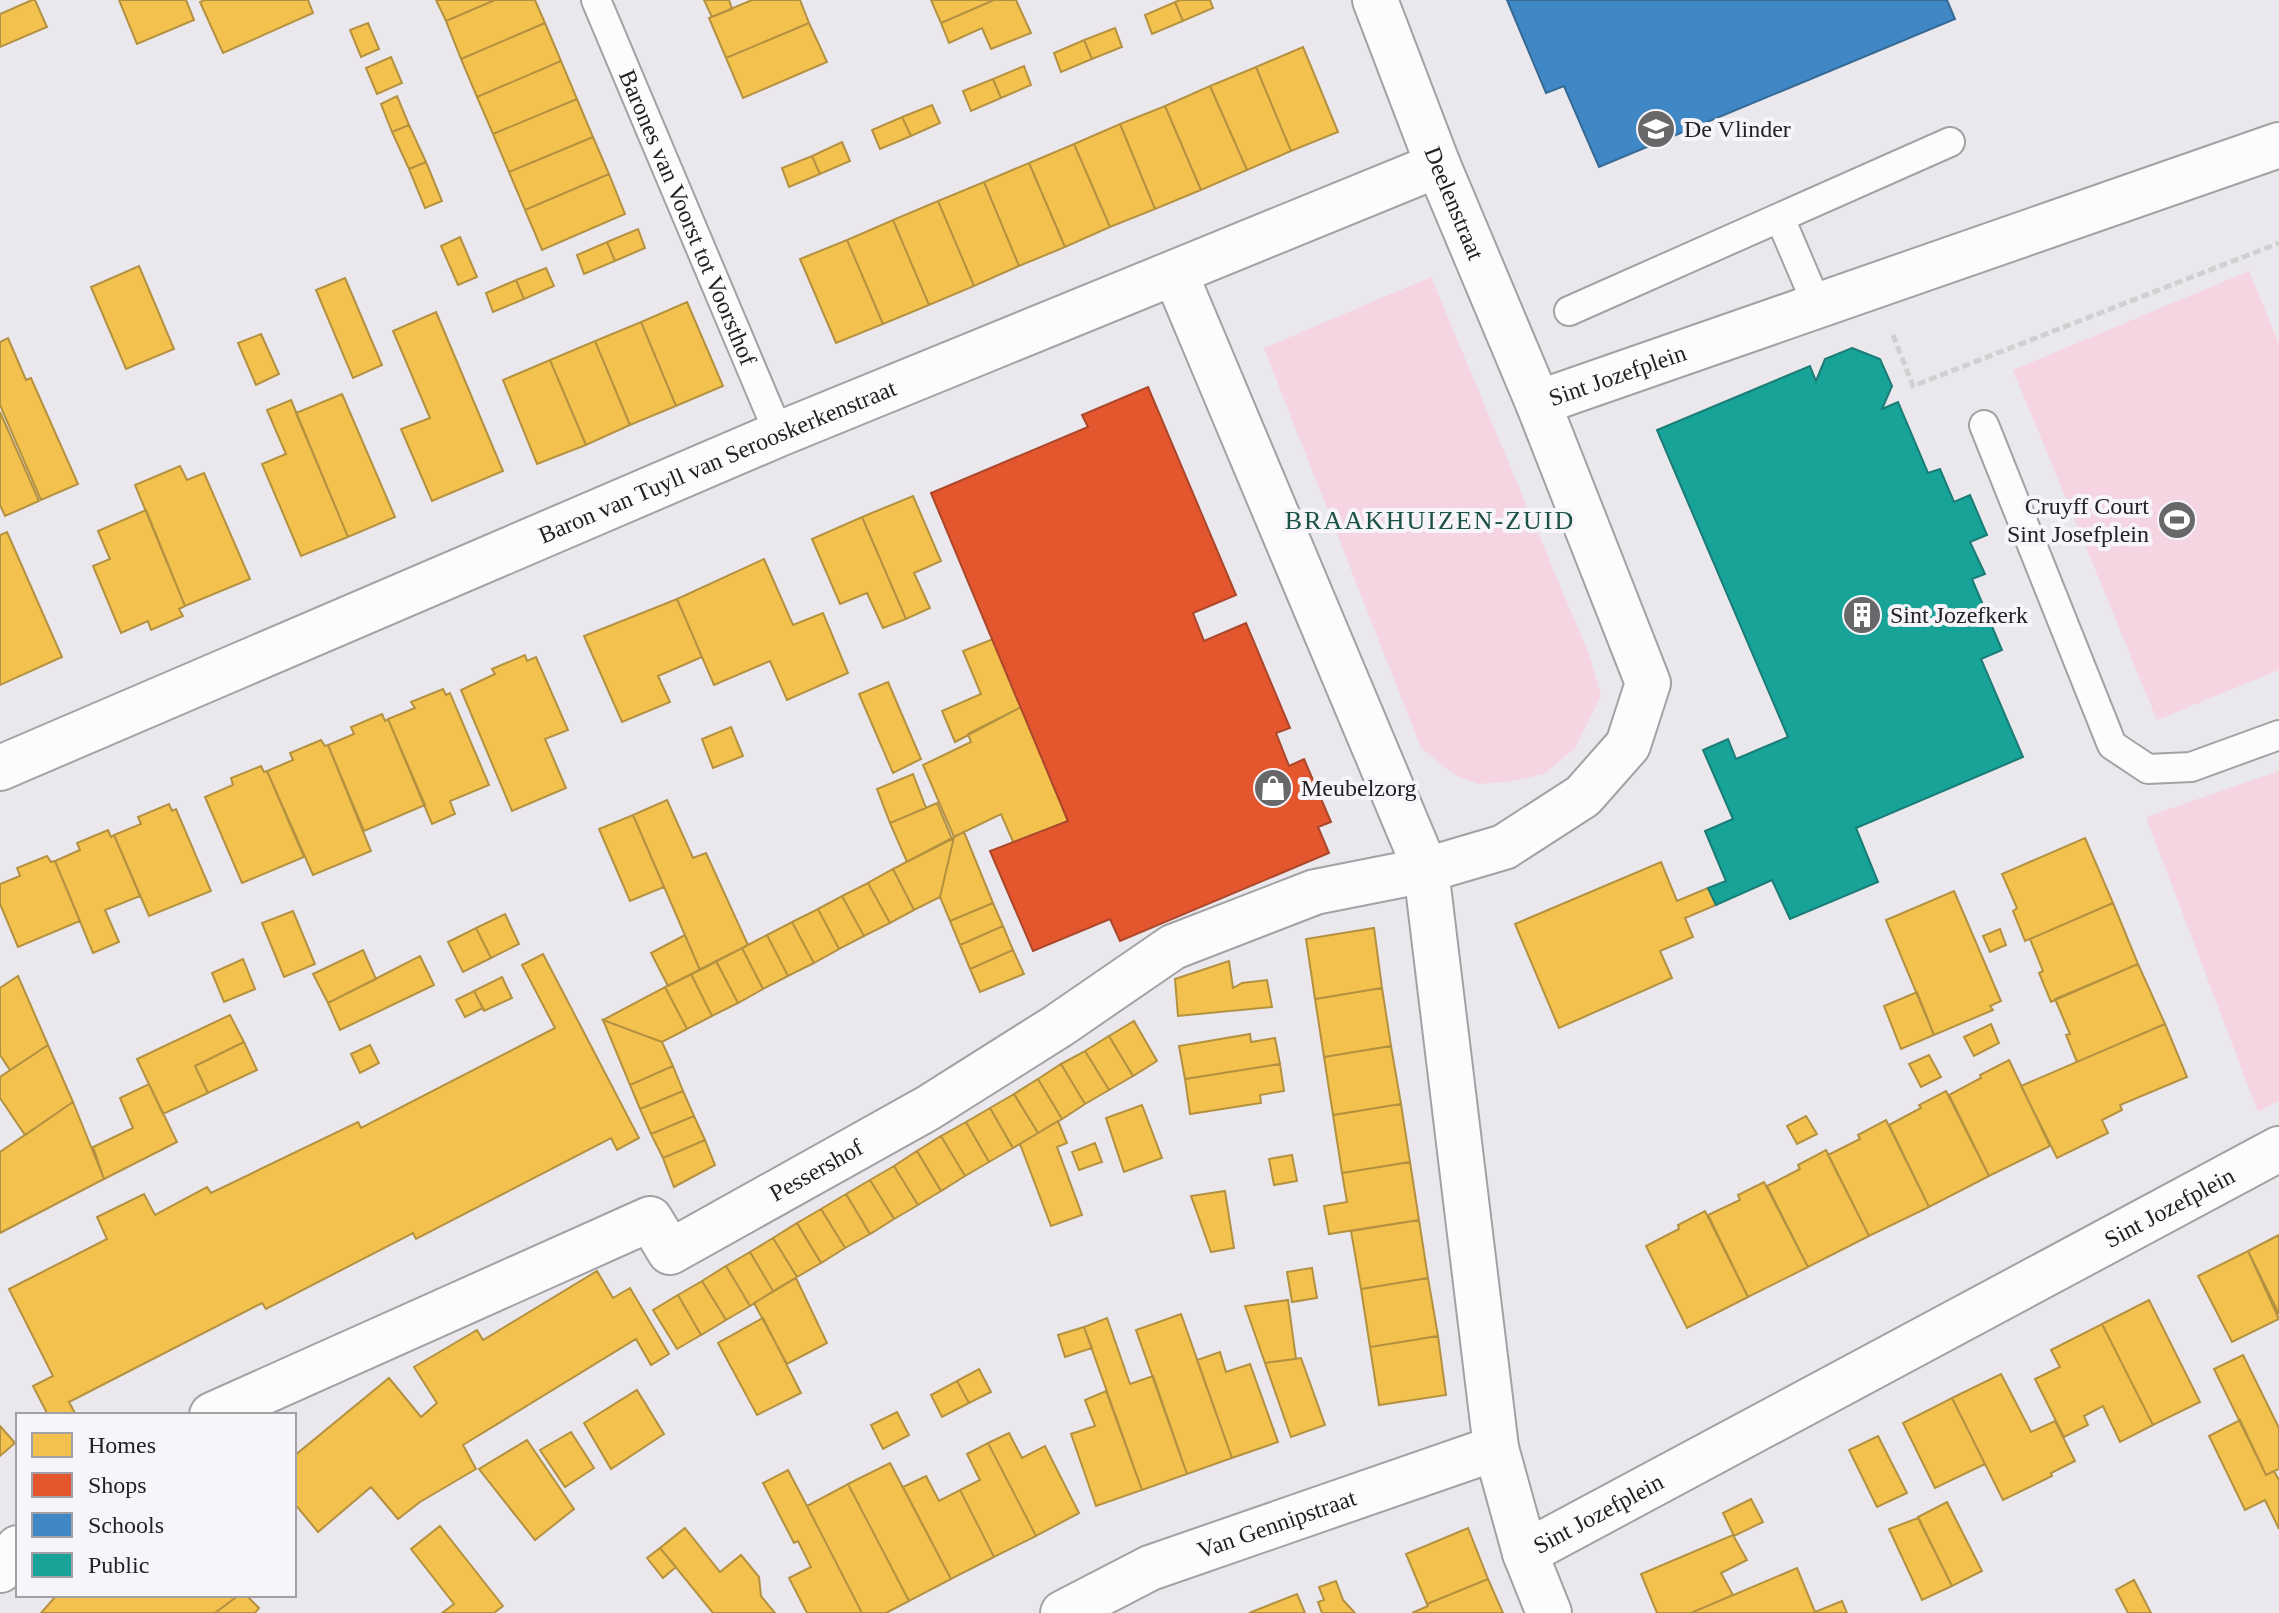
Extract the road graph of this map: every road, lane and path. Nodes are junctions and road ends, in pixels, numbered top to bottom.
1 (596, 0) edge
2 (1375, 0) edge
3 (1950, 142) dead end
4 (2279, 145) edge
5 (1438, 165) junction
6 (1780, 218) junction
7 (2279, 243) edge
8 (1175, 273) junction
9 (1874, 286) junction
10 (1818, 307) junction
11 (1569, 311) dead end
12 (1538, 403) junction
13 (1984, 425) dead end
14 (779, 434) junction
15 (2279, 735) edge
16 (0, 768) edge
17 (1426, 870) junction
18 (2279, 1149) edge
19 (216, 1413) edge
20 (1496, 1448) junction
21 (16, 1550) edge
22 (1525, 1553) junction
23 (0, 1570) edge
24 (1063, 1613) edge
25 (1549, 1613) edge

1 - 14 lane, Barones van Voorst tot Voorsthof
2 - 5 street, Deelenstraat
3 - 6 lane
4 - 9 street, Sint Jozefplein
5 - 8 street, Baron van Tuyll van Serooskerkenstraat
5 - 12 street, Deelenstraat
6 - 10 lane
6 - 11 lane
7 - 9 path
8 - 14 street, Baron van Tuyll van Serooskerkenstraat
8 - 17 street, Sint Jozefplein
9 - 10 street, Sint Jozefplein
10 - 12 street, Sint Jozefplein
12 - 17 street, Sint Jozefplein
13 - 15 lane
14 - 16 street, Baron van Tuyll van Serooskerkenstraat
17 - 19 street, Pessershof
17 - 20 street, Sint Jozefplein
18 - 22 street, Sint Jozefplein
20 - 22 street, Sint Jozefplein
20 - 24 street, Van Gennipstraat
21 - 23 street
22 - 25 street

